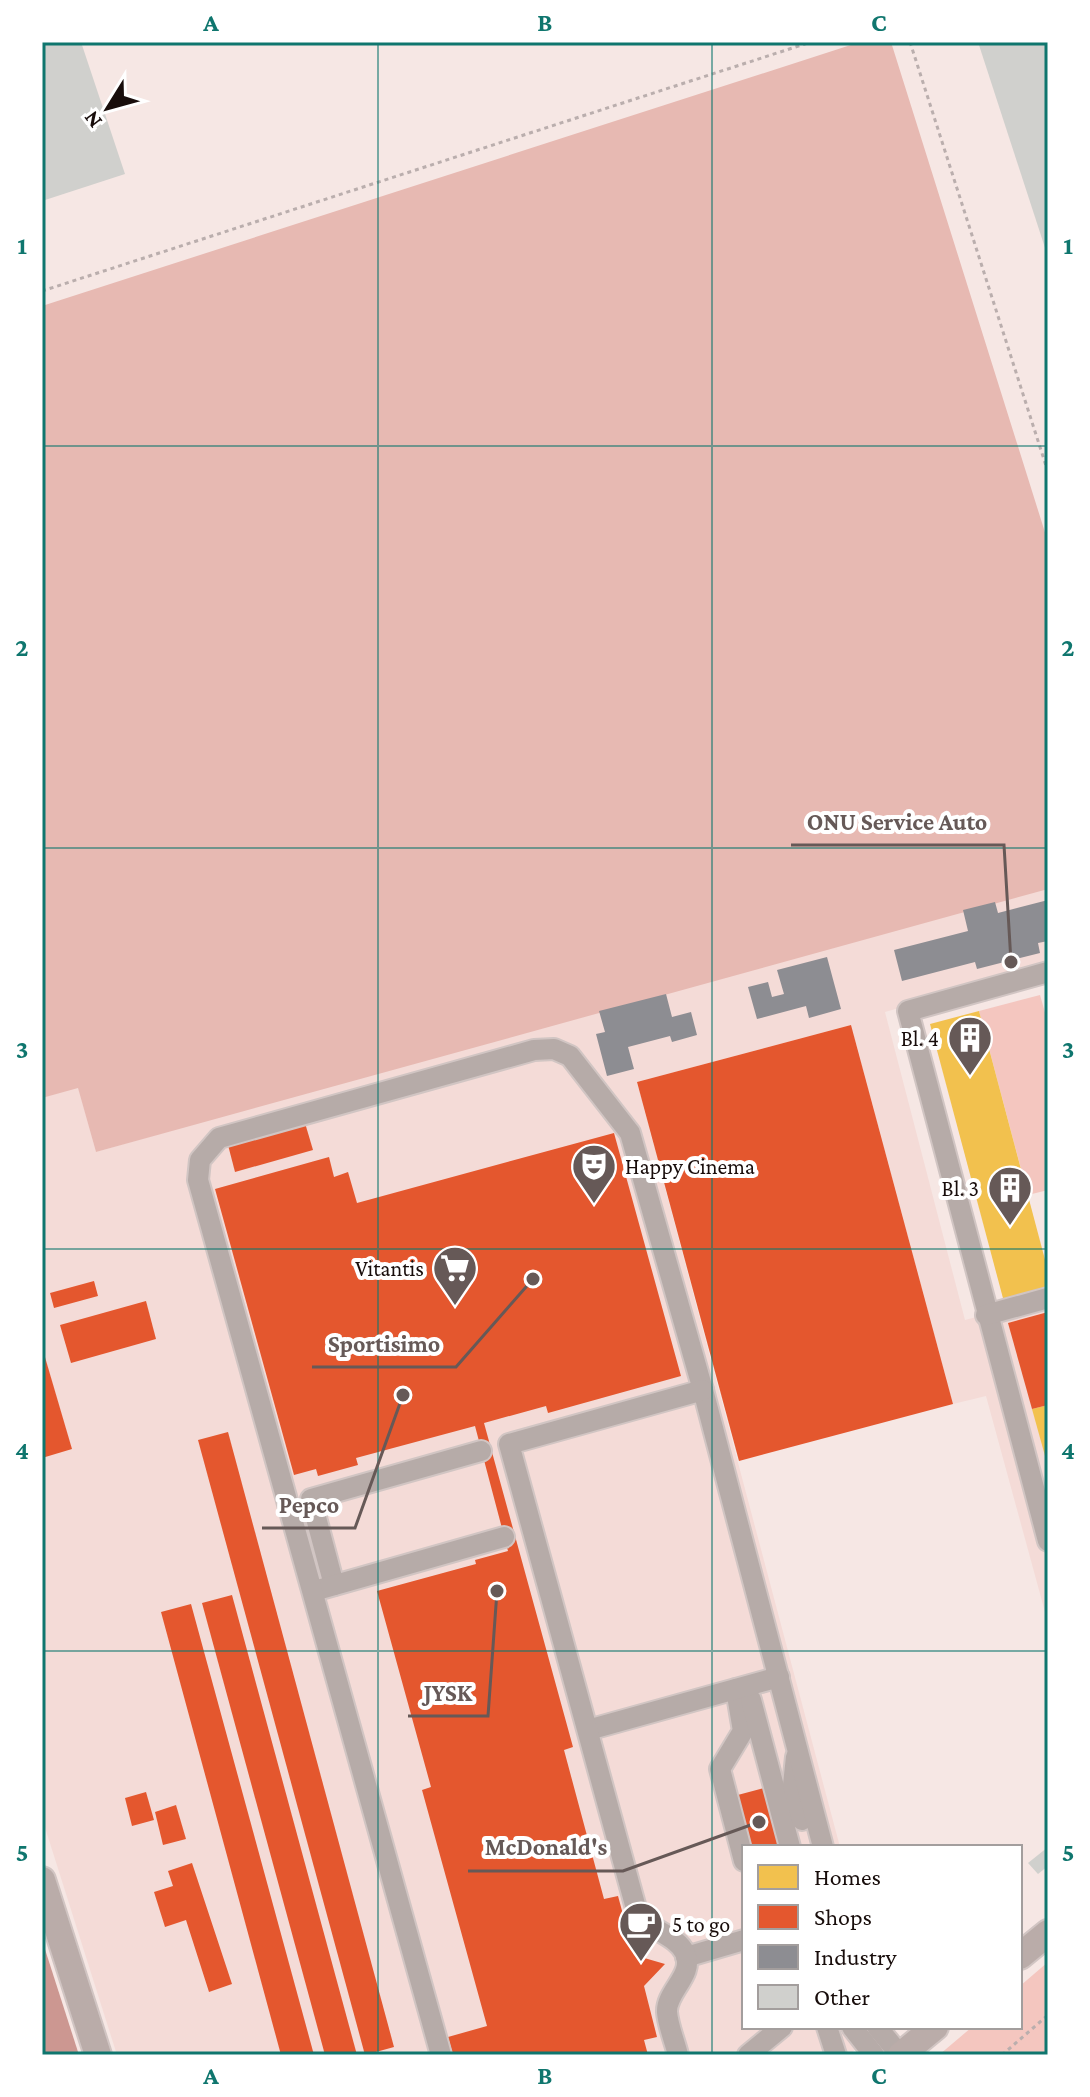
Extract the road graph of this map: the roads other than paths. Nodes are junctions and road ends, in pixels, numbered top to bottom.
1 (1048, 972) edge
2 (1048, 1298) edge
3 (986, 1315) junction
4 (703, 1390) junction
5 (494, 1448) junction
6 (517, 1534) junction
7 (1048, 1541) edge
8 (334, 1585) junction
9 (309, 1592) junction
10 (779, 1677) junction
11 (742, 1688) junction
12 (588, 1730) junction
13 (789, 1845) edge
14 (819, 1845) edge
15 (742, 1853) edge
16 (42, 1880) edge
17 (1048, 1933) edge
18 (742, 1941) edge
19 (1022, 1954) edge
20 (686, 1957) junction
21 (780, 2029) edge
22 (828, 2029) edge
23 (854, 2029) edge
24 (879, 2029) edge
25 (932, 2029) edge
26 (98, 2055) edge
27 (441, 2055) edge
28 (678, 2055) edge
29 (748, 2055) edge
30 (836, 2055) edge
31 (874, 2055) edge
32 (900, 2055) edge

1 - 3 lane
2 - 3 lane
3 - 7 lane
4 - 5 lane
4 - 9 lane
4 - 10 lane
5 - 6 lane
5 - 8 lane
6 - 8 lane
6 - 12 lane
8 - 9 lane
9 - 27 lane
10 - 11 lane
10 - 14 lane
11 - 12 lane
11 - 13 lane
11 - 15 lane
12 - 20 lane
16 - 26 main road
17 - 19 main road
18 - 20 lane
20 - 28 lane
21 - 29 lane
22 - 30 lane
23 - 31 lane
24 - 32 lane
25 - 32 main road

